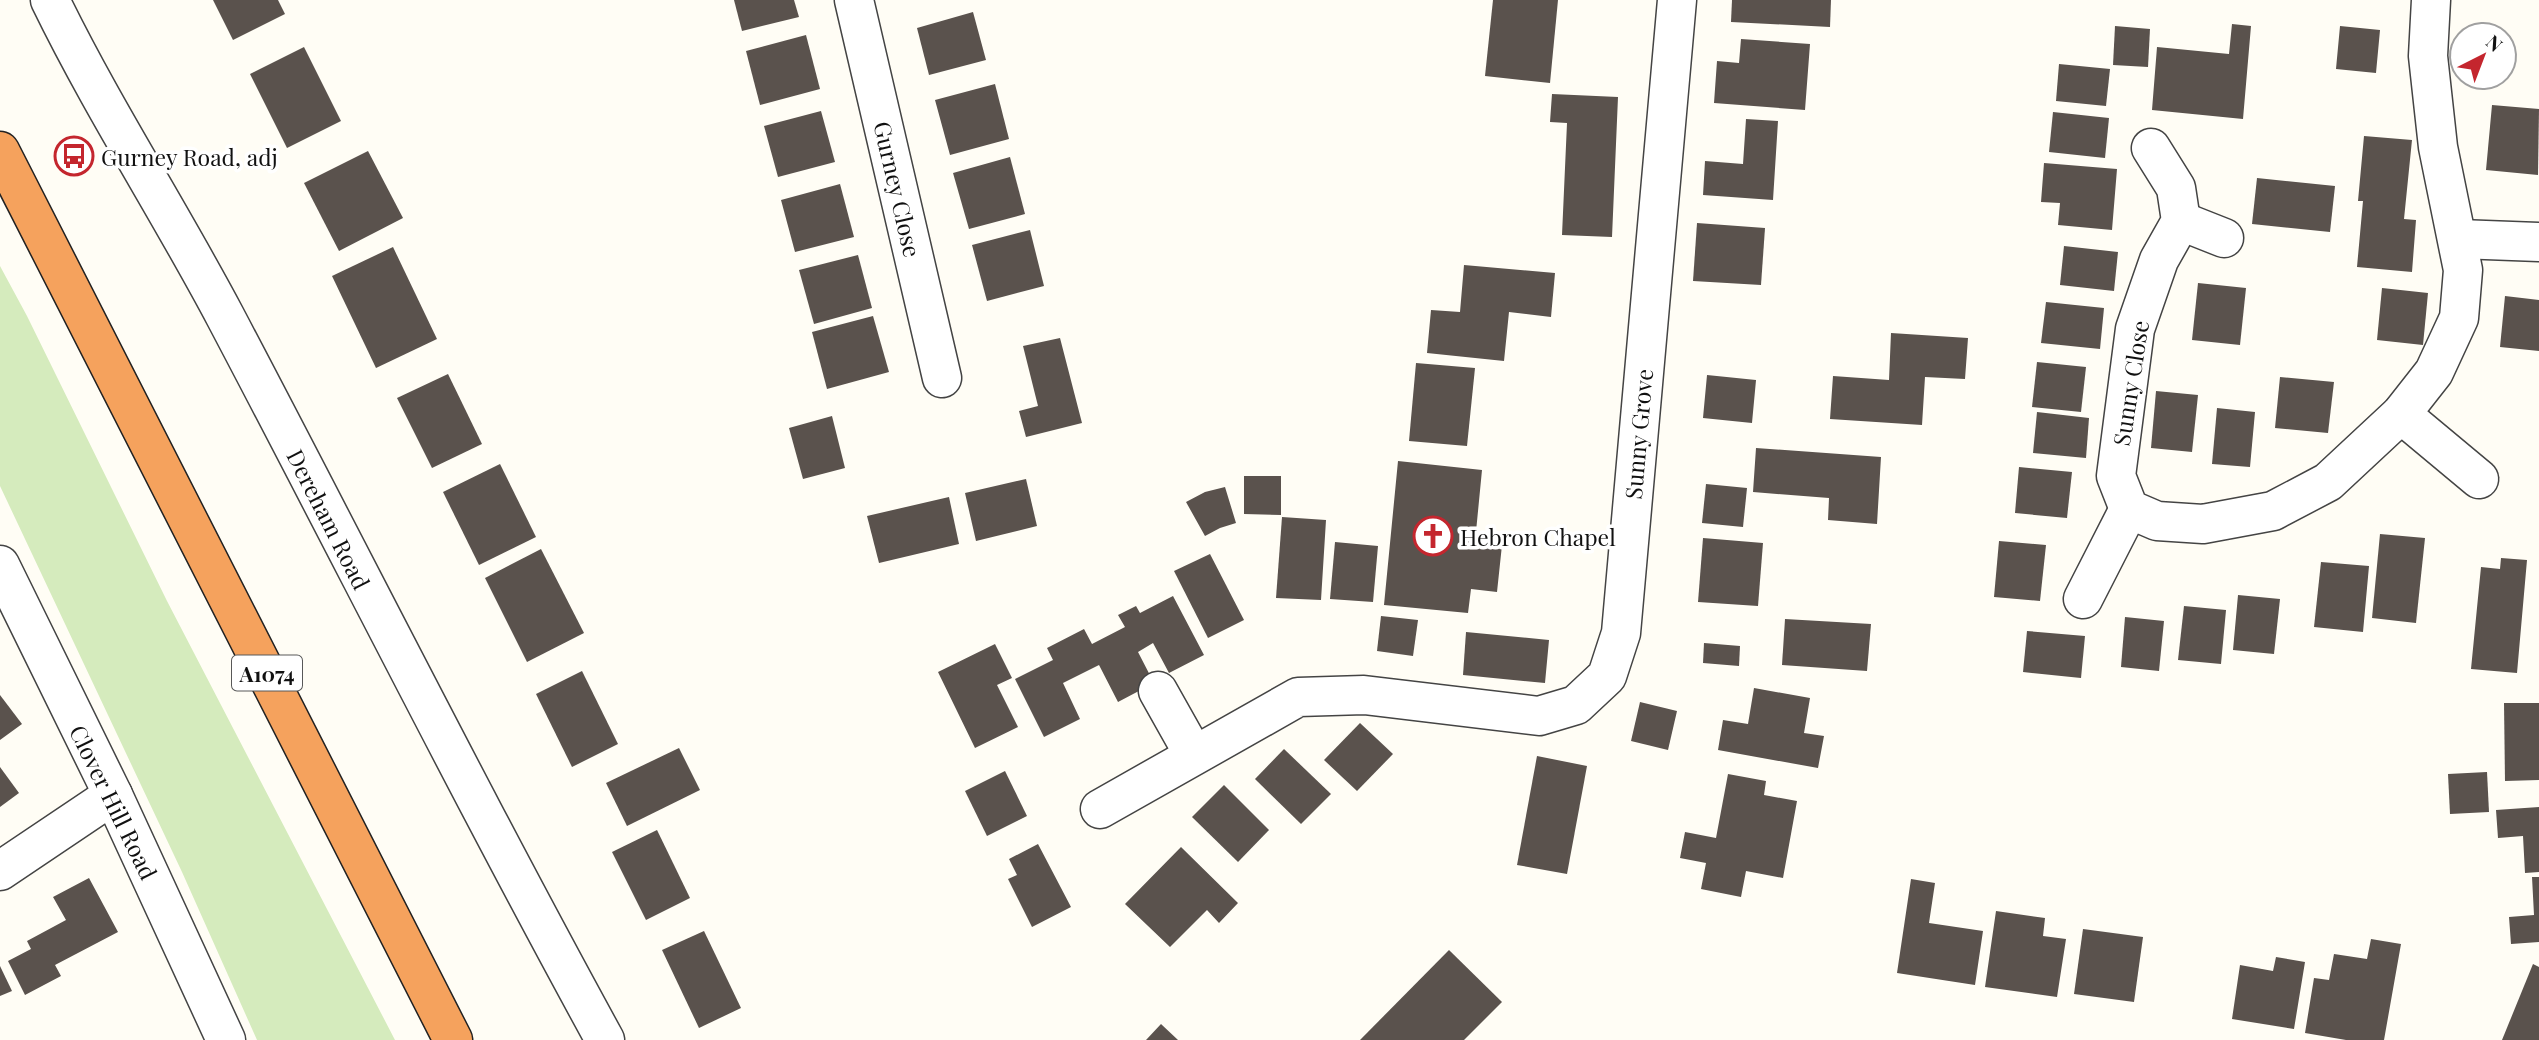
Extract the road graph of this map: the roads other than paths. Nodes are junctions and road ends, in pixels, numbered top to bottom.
1 (50, 0) edge
2 (853, 0) edge
3 (1677, 0) edge
4 (2431, 0) edge
5 (2151, 148) dead end
6 (0, 151) edge
7 (2181, 221) junction
8 (2224, 238) dead end
9 (2459, 239) junction
10 (2539, 242) edge
11 (942, 378) dead end
12 (2401, 414) junction
13 (2479, 479) dead end
14 (2129, 509) junction
15 (0, 565) edge
16 (2083, 599) dead end
17 (1158, 691) dead end
18 (1194, 755) junction
19 (113, 795) junction
20 (1100, 809) dead end
21 (0, 871) edge
22 (226, 1040) edge
23 (453, 1040) edge
24 (605, 1040) edge

1 - 24 street, Dereham Road
2 - 11 street, Gurney Close
3 - 18 street, Sunny Grove
4 - 9 street
5 - 7 street
6 - 23 highway, A1074
7 - 8 street
7 - 14 street, Sunny Close
9 - 10 street
9 - 12 street
12 - 13 street
12 - 14 street
14 - 16 street
15 - 19 street, Clover Hill Road
17 - 18 street
18 - 20 street, Sunny Grove
19 - 21 street
19 - 22 street, Clover Hill Road

